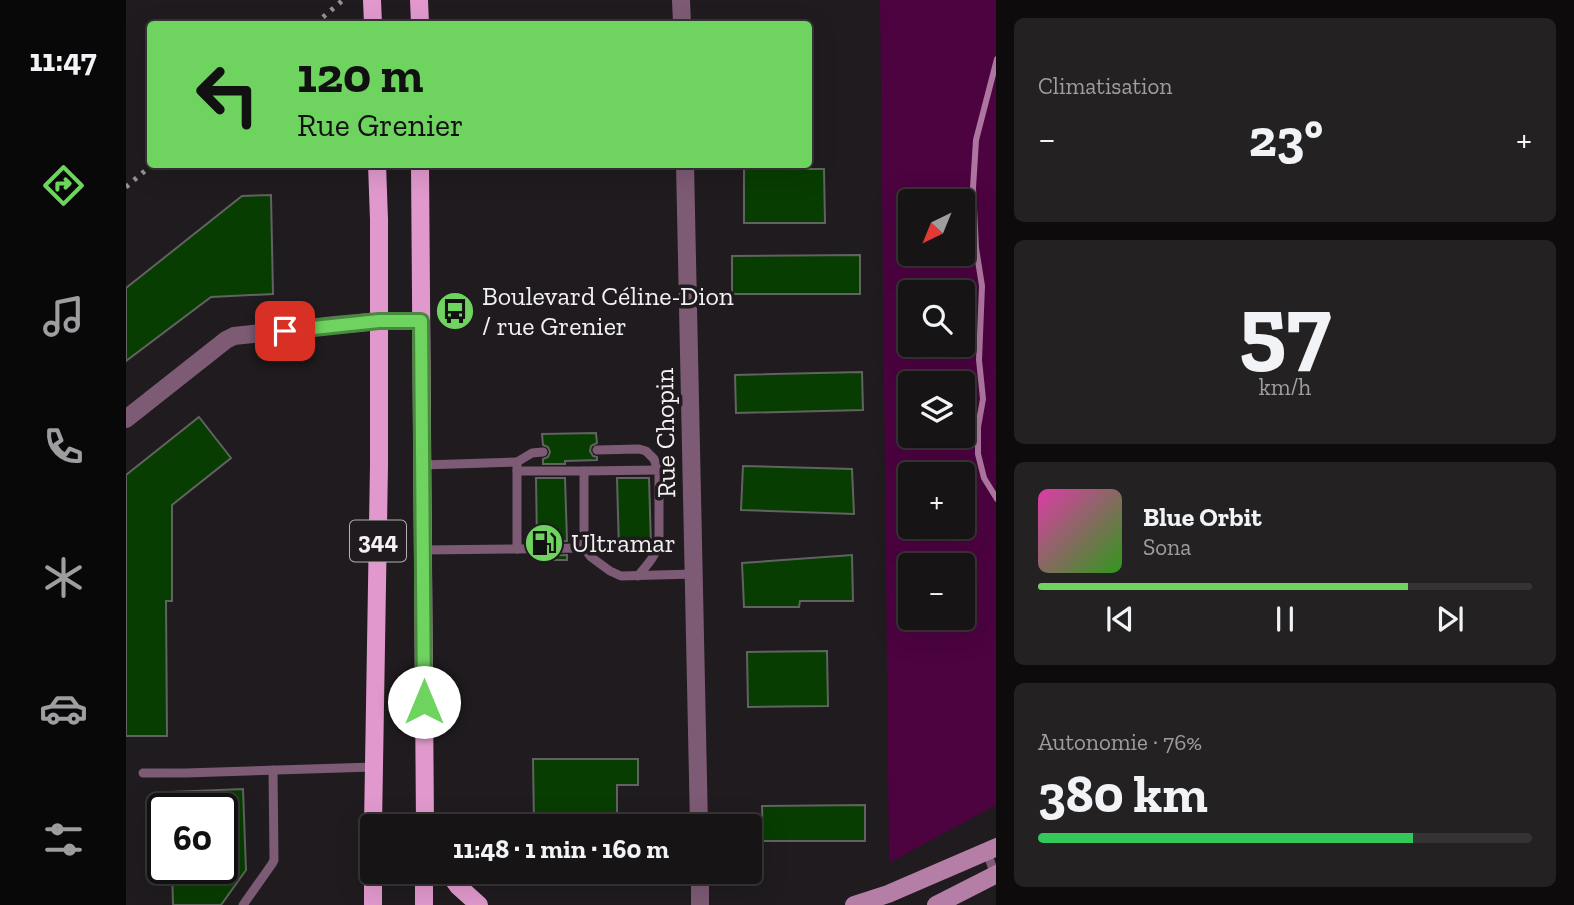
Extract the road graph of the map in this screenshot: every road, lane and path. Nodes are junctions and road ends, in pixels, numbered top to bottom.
1 (372, 0) edge
2 (419, 0) edge
3 (681, 0) edge
4 (373, 21) edge
5 (419, 21) edge
6 (682, 21) edge
7 (377, 168) edge
8 (420, 168) edge
9 (685, 168) edge
10 (379, 321) junction
11 (421, 321) junction
12 (126, 419) edge
13 (597, 450) dead end
14 (543, 452) dead end
15 (422, 464) junction
16 (517, 467) junction
17 (658, 470) junction
18 (583, 471) junction
19 (584, 548) junction
20 (517, 549) junction
21 (423, 551) junction
22 (694, 574) junction
23 (638, 576) junction
24 (373, 767) junction
25 (273, 770) junction
26 (143, 773) dead end
27 (373, 814) edge
28 (425, 814) edge
29 (699, 814) edge
30 (992, 850) edge
31 (996, 876) edge
32 (373, 884) edge
33 (424, 884) edge
34 (457, 884) edge
35 (700, 884) edge
36 (945, 903) edge
37 (243, 905) edge
38 (373, 905) edge
39 (424, 905) edge
40 (479, 905) edge
41 (700, 905) edge
42 (854, 905) edge

1 - 4 main road
2 - 5 main road
3 - 6 street
7 - 10 main road, 344
8 - 11 main road, 344
9 - 22 street, Rue Chopin
10 - 11 street
10 - 12 street
10 - 24 main road, 344
11 - 15 main road, 344
13 - 17 lane
14 - 16 lane
15 - 16 lane
15 - 21 main road, 344
16 - 18 lane
16 - 20 lane
17 - 18 lane
17 - 23 lane
18 - 19 lane
19 - 20 lane
19 - 23 lane
20 - 21 lane
21 - 28 main road, 344
22 - 23 lane
22 - 29 street, Rue Chopin
24 - 25 lane
24 - 27 main road
25 - 26 lane
25 - 37 lane
30 - 31 lane
30 - 42 main road
31 - 36 main road
32 - 38 main road
33 - 39 main road
34 - 40 main road
35 - 41 street

